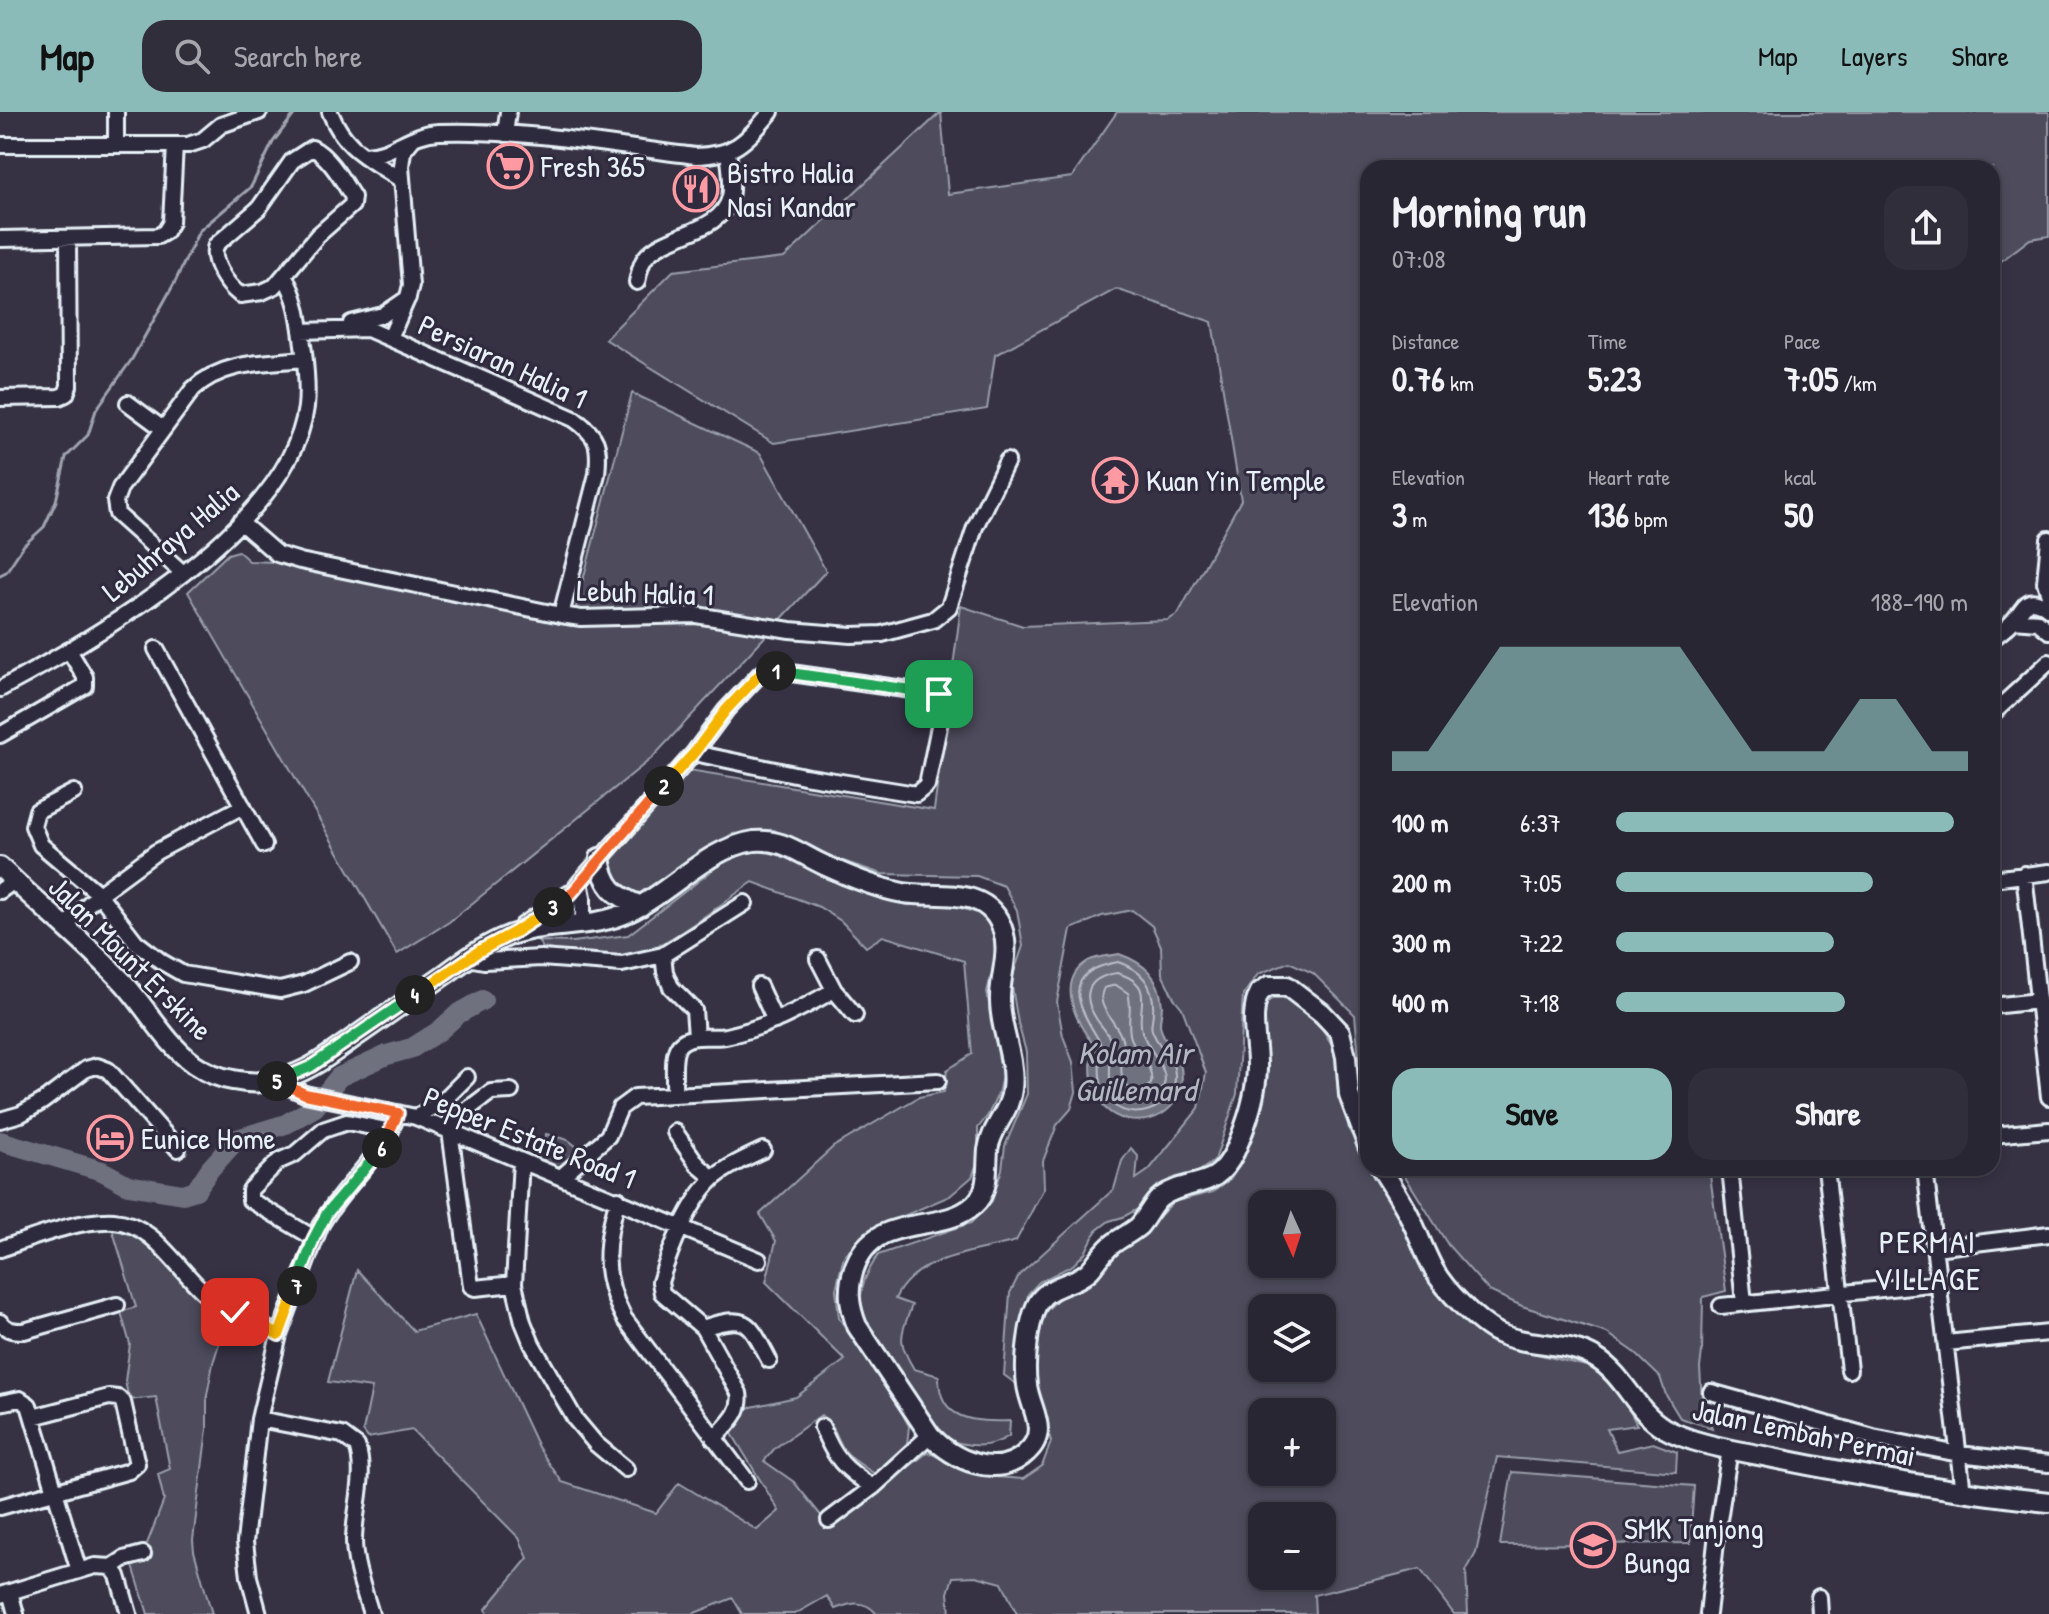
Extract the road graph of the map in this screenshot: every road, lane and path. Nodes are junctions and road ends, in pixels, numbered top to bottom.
1 (116, 112) edge
2 (259, 112) edge
3 (330, 112) edge
4 (508, 112) edge
5 (771, 112) edge
6 (505, 134) junction
7 (419, 135) junction
8 (0, 145) edge
9 (116, 145) junction
10 (175, 145) junction
11 (728, 152) junction
12 (365, 155) junction
13 (401, 180) junction
14 (68, 238) junction
15 (0, 239) edge
16 (284, 276) junction
17 (637, 282) dead end
18 (408, 297) junction
19 (336, 329) junction
20 (301, 331) junction
21 (390, 338) junction
22 (304, 359) junction
23 (0, 398) edge
24 (128, 403) dead end
25 (163, 429) junction
26 (1007, 461) dead end
27 (240, 522) junction
28 (2049, 539) edge
29 (183, 573) junction
30 (2049, 595) edge
31 (2049, 609) edge
32 (561, 615) junction
33 (2014, 620) junction
34 (2049, 631) edge
35 (2000, 632) edge
36 (156, 649) dead end
37 (70, 652) junction
38 (2049, 662) edge
39 (0, 689) edge
40 (2000, 707) edge
41 (0, 735) edge
42 (694, 753) junction
43 (74, 792) dead end
44 (243, 806) junction
45 (264, 845) dead end
46 (600, 858) junction
47 (0, 867) edge
48 (2049, 872) edge
49 (2024, 874) junction
50 (2000, 878) edge
51 (7, 886) edge
52 (575, 888) junction
53 (99, 894) junction
54 (745, 903) dead end
55 (641, 906) junction
56 (575, 925) junction
57 (65, 926) junction
58 (515, 932) junction
59 (663, 955) junction
60 (468, 958) junction
61 (818, 959) dead end
62 (350, 962) dead end
63 (759, 986) dead end
64 (834, 990) junction
65 (2038, 1001) junction
66 (2000, 1005) edge
67 (855, 1015) dead end
68 (775, 1021) junction
69 (696, 1036) junction
70 (467, 1077) dead end
71 (276, 1081) junction
72 (938, 1081) dead end
73 (511, 1091) dead end
74 (674, 1094) junction
75 (2049, 1097) edge
76 (398, 1113) junction
77 (416, 1117) junction
78 (0, 1120) edge
79 (1360, 1125) edge
80 (447, 1129) junction
81 (2049, 1130) edge
82 (391, 1131) junction
83 (675, 1132) dead end
84 (2000, 1134) edge
85 (178, 1149) dead end
86 (763, 1150) dead end
87 (521, 1161) junction
88 (562, 1176) junction
89 (1386, 1176) edge
90 (1731, 1176) edge
91 (1827, 1176) edge
92 (1926, 1176) edge
93 (713, 1178) junction
94 (618, 1199) junction
95 (683, 1227) junction
96 (2049, 1234) edge
97 (314, 1238) junction
98 (1935, 1248) junction
99 (0, 1249) edge
100 (759, 1260) dead end
101 (1939, 1283) junction
102 (514, 1284) junction
103 (1840, 1293) junction
104 (1744, 1303) junction
105 (117, 1305) dead end
106 (1721, 1306) dead end
107 (0, 1322) edge
108 (703, 1328) junction
109 (2049, 1333) edge
110 (279, 1335) junction
111 (1946, 1343) junction
112 (769, 1360) dead end
113 (1849, 1370) dead end
114 (1711, 1392) dead end
115 (0, 1403) edge
116 (33, 1417) junction
117 (259, 1419) junction
118 (822, 1427) dead end
119 (930, 1435) junction
120 (714, 1439) junction
121 (1730, 1449) junction
122 (1959, 1454) junction
123 (2049, 1464) edge
124 (626, 1469) dead end
125 (747, 1481) dead end
126 (873, 1487) junction
127 (56, 1492) junction
128 (1963, 1493) junction
129 (2049, 1502) edge
130 (0, 1507) edge
131 (829, 1520) dead end
132 (143, 1554) dead end
133 (112, 1567) junction
134 (79, 1571) junction
135 (5, 1594) edge
136 (1819, 1597) dead end
137 (16, 1614) edge
138 (129, 1614) edge
139 (259, 1614) edge
140 (371, 1614) edge
141 (1708, 1614) edge
142 (1820, 1614) edge

1 - 9 street
2 - 10 street
3 - 12 street
4 - 6 street
5 - 11 street
6 - 7 street
6 - 11 street
7 - 12 street
7 - 13 street
8 - 9 street
9 - 10 street
10 - 14 street
11 - 17 street
12 - 13 street
13 - 18 street
14 - 15 street
14 - 23 street
16 - 16 street
16 - 20 street, Lebuhraya Halia
18 - 19 street
18 - 21 street
19 - 20 street, Persiaran Halia 1
19 - 21 street, Persiaran Halia 1
20 - 22 street, Lebuhraya Halia
21 - 32 street, Persiaran Halia 1
22 - 25 street
22 - 27 street, Lebuhraya Halia
24 - 25 street
25 - 29 street
26 - 32 street, Lebuh Halia 1
27 - 29 street, Lebuhraya Halia
27 - 32 street, Lebuh Halia 1
28 - 30 street
29 - 37 street, Lebuhraya Halia
31 - 33 street
33 - 34 street
33 - 35 street
36 - 44 street
37 - 39 street, Lebuhraya Halia
37 - 41 street
38 - 40 street
42 - 42 street
42 - 46 street
43 - 53 street
44 - 45 street
44 - 53 street
46 - 52 street
46 - 55 main road
47 - 51 main road, Jalan Mount Erskine
48 - 49 street
49 - 50 street
49 - 65 street
51 - 57 main road, Jalan Mount Erskine
52 - 56 street
52 - 58 main road
53 - 57 street
53 - 62 street
54 - 59 street
55 - 56 main road
55 - 119 main road
56 - 58 main road
57 - 71 main road, Jalan Mount Erskine
58 - 60 main road
59 - 60 street
59 - 69 street
60 - 71 main road
61 - 64 street
63 - 68 street
64 - 67 street
64 - 68 street
65 - 66 street
65 - 75 street
68 - 69 street
69 - 74 street
70 - 77 street
71 - 76 street, Pepper Estate Road 1
72 - 74 street
73 - 80 street
74 - 88 street
76 - 77 street, Pepper Estate Road 1
76 - 82 street
77 - 80 street, Pepper Estate Road 1
78 - 85 street
79 - 119 main road
80 - 87 street, Pepper Estate Road 1
80 - 102 street
81 - 84 street
82 - 97 street
82 - 97 street
83 - 93 street
86 - 93 street
87 - 88 street, Pepper Estate Road 1
87 - 102 street
88 - 94 street, Pepper Estate Road 1
89 - 121 main road, Jalan Lembah Permai
90 - 104 street
91 - 103 street
92 - 98 street
93 - 95 street
94 - 95 street, Pepper Estate Road 1
94 - 120 street
95 - 100 street, Pepper Estate Road 1
95 - 108 street
96 - 98 street
97 - 110 street
98 - 101 street
99 - 110 street
101 - 103 street
101 - 111 street
102 - 124 street
103 - 104 street
103 - 113 street
104 - 106 street
105 - 107 street
108 - 112 street
108 - 120 street
109 - 111 street
110 - 117 street
111 - 122 street
114 - 122 street
115 - 116 street
116 - 127 street
116 - 127 street
117 - 139 street
117 - 140 street
118 - 126 street
119 - 126 street
120 - 125 street
121 - 128 main road, Jalan Lembah Permai
121 - 141 street
122 - 123 street
122 - 128 street
126 - 131 street
127 - 130 street
127 - 134 street
128 - 129 main road, Jalan Lembah Permai
132 - 133 street
133 - 134 street
133 - 138 street
134 - 135 street
135 - 137 street
136 - 142 street

